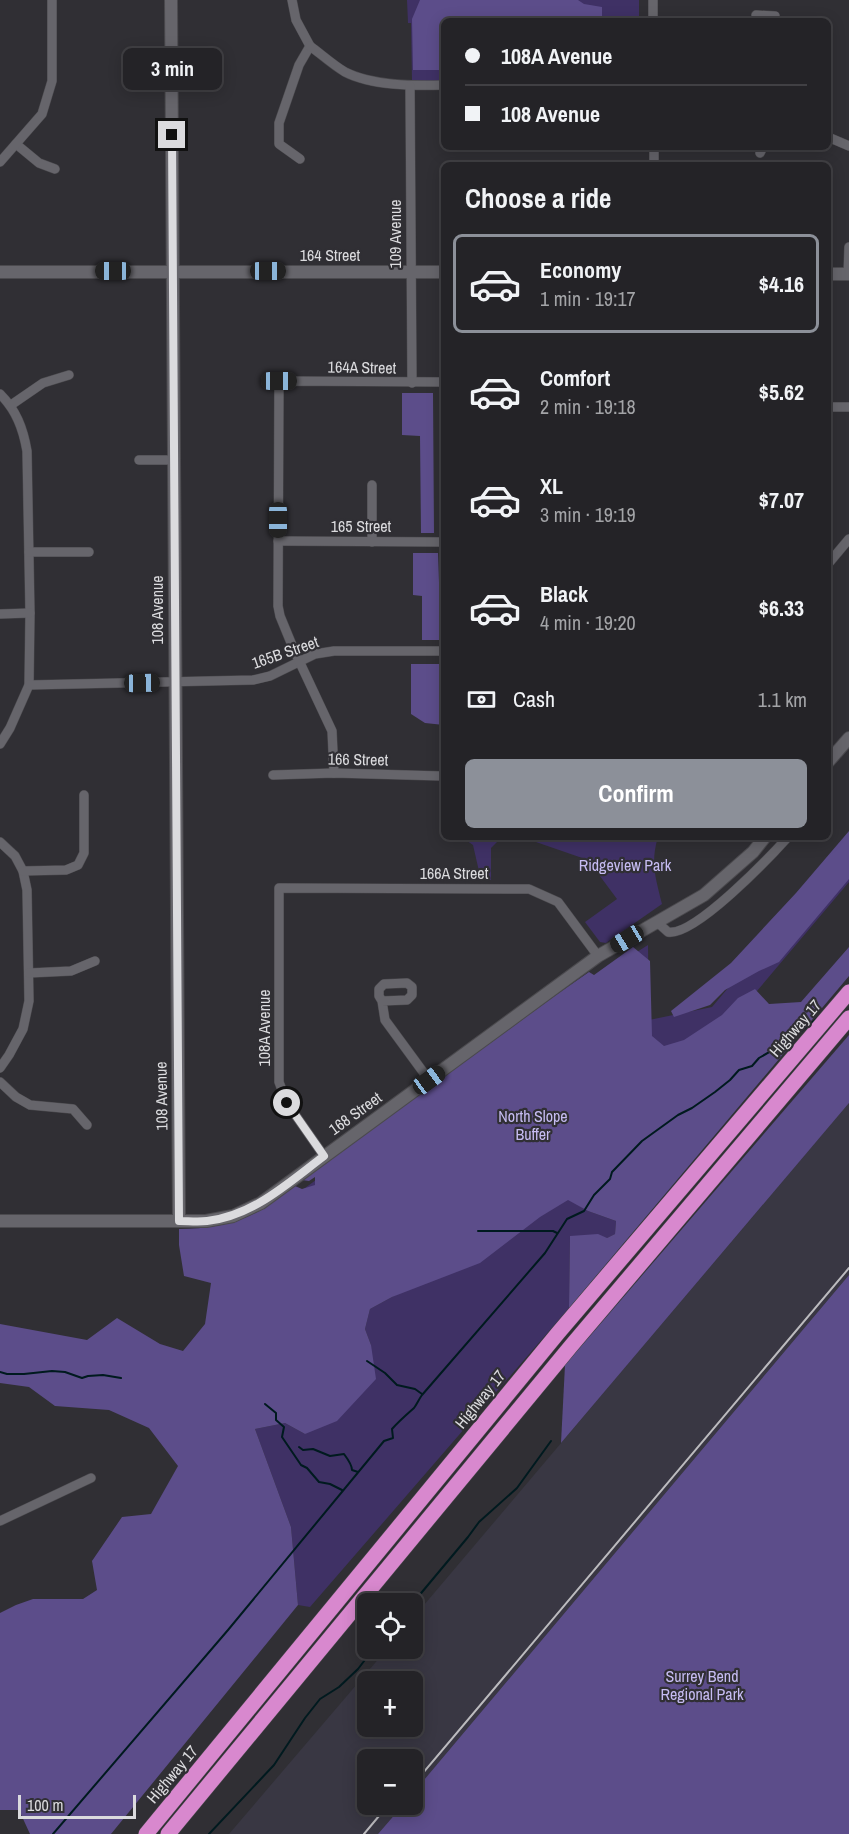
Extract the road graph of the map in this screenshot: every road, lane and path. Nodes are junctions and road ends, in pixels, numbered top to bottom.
1 (52, 0) edge
2 (171, 0) edge
3 (291, 0) edge
4 (652, 0) edge
5 (756, 15) dead end
6 (653, 18) edge
7 (775, 18) edge
8 (310, 46) junction
9 (441, 85) edge
10 (410, 86) junction
11 (831, 138) edge
12 (16, 144) junction
13 (849, 146) edge
14 (300, 159) dead end
15 (0, 162) edge
16 (55, 169) dead end
17 (849, 247) edge
18 (172, 271) junction
19 (0, 272) edge
20 (410, 272) junction
21 (441, 272) edge
22 (831, 274) edge
23 (848, 274) edge
24 (69, 375) dead end
25 (441, 382) edge
26 (412, 383) junction
27 (0, 394) edge
28 (11, 405) junction
29 (831, 407) edge
30 (849, 407) edge
31 (139, 460) dead end
32 (173, 460) junction
33 (372, 485) dead end
34 (849, 539) edge
35 (278, 541) junction
36 (372, 542) junction
37 (441, 542) edge
38 (29, 552) junction
39 (89, 552) dead end
40 (831, 560) edge
41 (30, 613) junction
42 (0, 614) edge
43 (441, 651) edge
44 (300, 661) junction
45 (174, 682) junction
46 (29, 685) junction
47 (849, 738) edge
48 (0, 744) edge
49 (831, 759) edge
50 (334, 774) junction
51 (273, 775) dead end
52 (441, 776) edge
53 (84, 795) dead end
54 (763, 840) edge
55 (785, 840) edge
56 (0, 842) edge
57 (23, 871) junction
58 (279, 888) joint
59 (658, 923) junction
60 (598, 956) junction
61 (95, 961) dead end
62 (29, 973) junction
63 (849, 992) edge
64 (382, 1001) dead end
65 (849, 1018) edge
66 (0, 1068) edge
67 (429, 1080) junction
68 (0, 1082) edge
69 (87, 1125) dead end
70 (324, 1156) junction
71 (0, 1221) edge
72 (179, 1221) junction
73 (91, 1478) dead end
74 (0, 1521) edge
75 (146, 1834) edge
76 (168, 1834) edge

1 - 12 street
2 - 18 street, 108 Avenue
3 - 8 street
4 - 6 street
5 - 7 street
8 - 10 street
8 - 14 street
9 - 10 street
10 - 20 street, 109 Avenue
11 - 13 street
12 - 15 street
12 - 16 street
17 - 23 street
18 - 19 street, 164 Street
18 - 20 street, 164 Street
18 - 32 street, 108 Avenue
20 - 21 street, 164 Street
20 - 26 street, 109 Avenue
22 - 23 street
24 - 28 street
25 - 26 street, 164A Street
26 - 35 street, 164A Street
27 - 28 street
28 - 38 street
29 - 30 street
31 - 32 street
32 - 45 street, 108 Avenue
33 - 36 street
34 - 40 street
35 - 36 street, 165 Street
35 - 44 street
36 - 37 street, 165 Street
38 - 39 street
38 - 41 street
41 - 42 street
41 - 46 street
43 - 44 street, 165B Street
44 - 45 street, 165B Street
44 - 50 street
45 - 46 street, 165B Street
45 - 72 street, 108 Avenue
46 - 48 street
47 - 49 street
50 - 51 street, 166 Street
50 - 52 street, 166 Street
53 - 57 street
54 - 59 street, 168 Street
55 - 59 street
56 - 57 street
57 - 62 street
58 - 60 street, 166A Street
58 - 70 street, 108A Avenue
59 - 60 street, 168 Street
60 - 67 street, 168 Street
61 - 62 street
62 - 66 street
63 - 75 highway, Highway 17
64 - 67 street
65 - 76 highway, Highway 17
67 - 70 street, 168 Street
68 - 69 street
70 - 72 street, 168 Street
71 - 72 street, 168 Street
73 - 74 street

